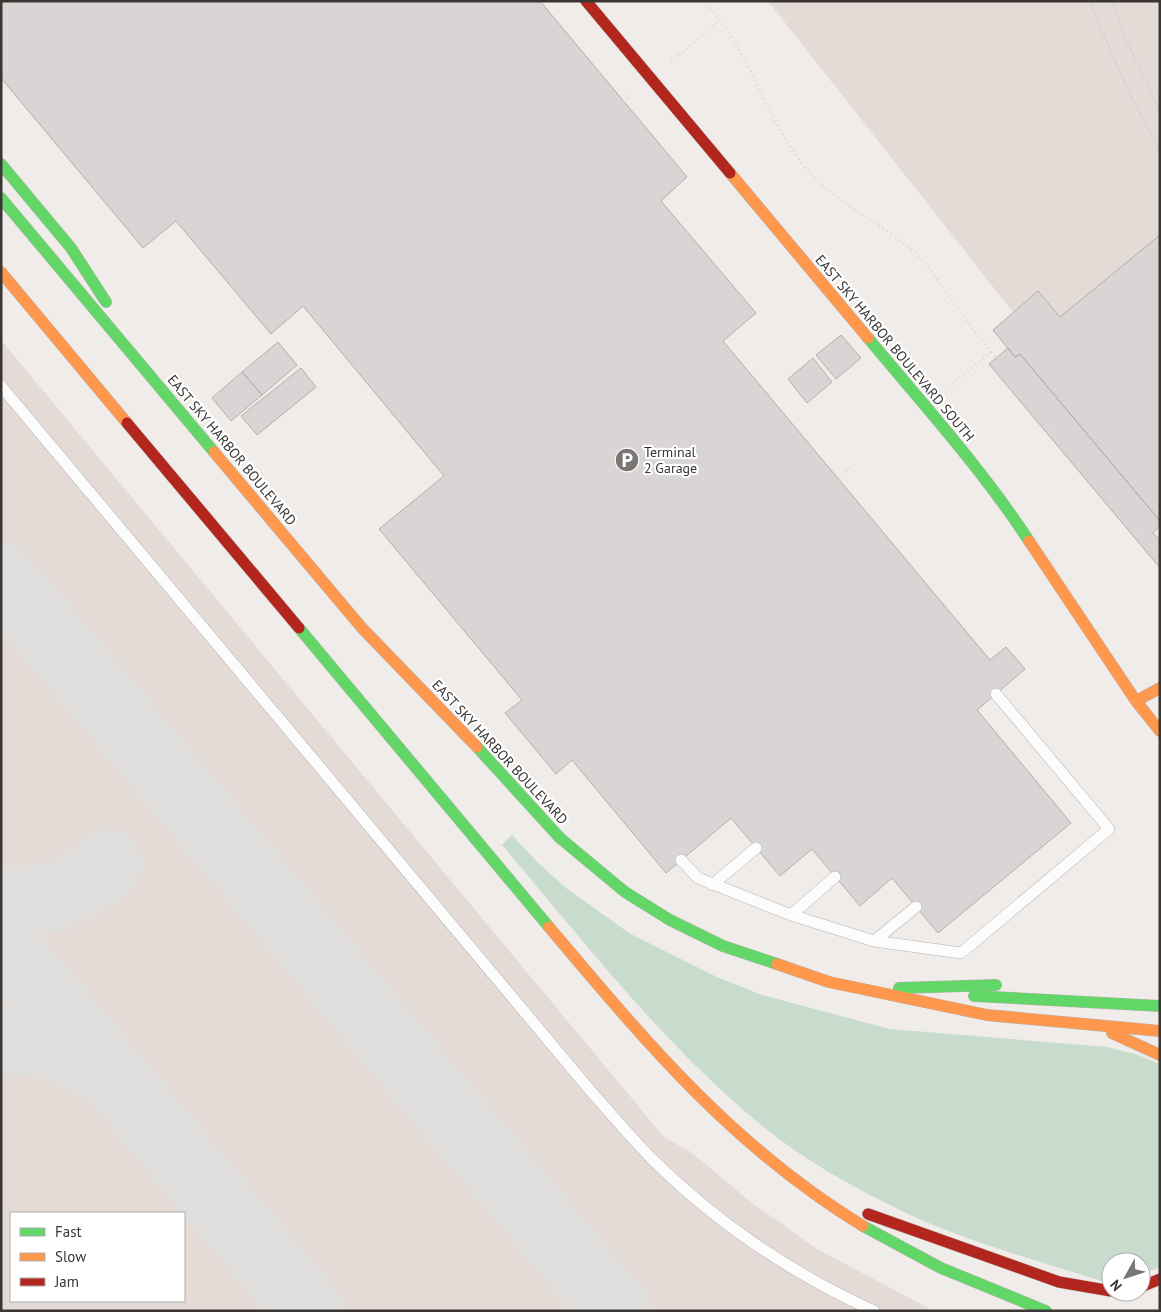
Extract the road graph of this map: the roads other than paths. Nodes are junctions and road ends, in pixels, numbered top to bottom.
1 (586, 1) edge
2 (1, 164) edge
3 (1, 198) edge
4 (1, 272) edge
5 (157, 384) junction
6 (1, 386) edge
7 (1160, 688) edge
8 (996, 694) dead end
9 (1136, 700) junction
10 (1160, 731) edge
11 (756, 848) dead end
12 (681, 860) dead end
13 (835, 877) dead end
14 (712, 885) junction
15 (916, 907) dead end
16 (791, 915) junction
17 (874, 941) junction
18 (1005, 985) dead end
19 (862, 990) junction
20 (1160, 1006) edge
21 (1092, 1024) junction
22 (1160, 1031) edge
23 (1160, 1055) edge
24 (788, 1176) junction
25 (1101, 1290) edge
26 (874, 1311) edge
27 (1046, 1311) edge

1 - 9 main road, EAST SKY HARBOR BOULEVARD SOUTH
2 - 5 main road
3 - 5 main road, EAST SKY HARBOR BOULEVARD
4 - 24 main road
5 - 19 main road, EAST SKY HARBOR BOULEVARD
6 - 26 lane
7 - 9 main road
8 - 17 lane
9 - 10 main road, EAST SKY HARBOR BOULEVARD SOUTH
11 - 14 lane
12 - 14 lane
13 - 16 lane
14 - 16 lane
15 - 17 lane
16 - 17 lane
18 - 19 main road
19 - 20 main road
19 - 21 main road, EAST SKY HARBOR BOULEVARD
21 - 22 main road, EAST SKY HARBOR BOULEVARD
21 - 23 main road
24 - 25 main road
24 - 27 main road

